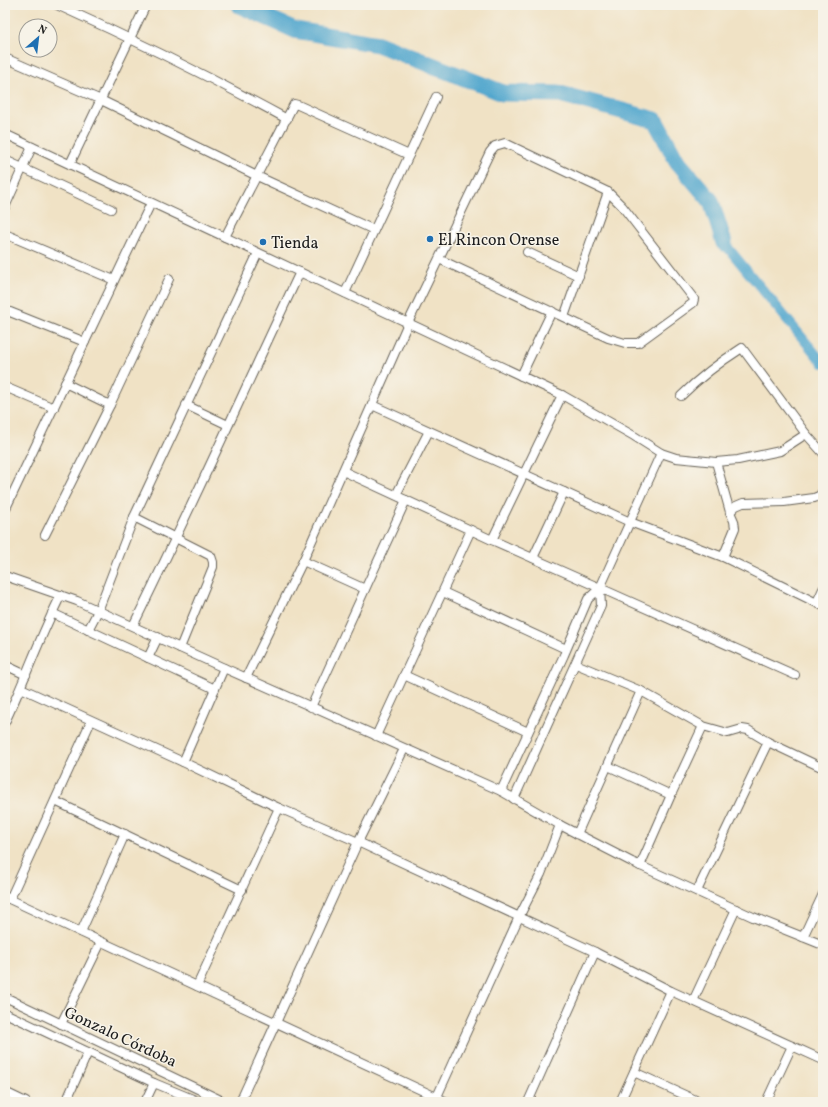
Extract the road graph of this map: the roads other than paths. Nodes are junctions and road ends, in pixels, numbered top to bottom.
1 (57, 5) edge
2 (146, 5) edge
3 (130, 38) junction
4 (5, 58) edge
5 (436, 97) dead end
6 (101, 100) junction
7 (287, 119) junction
8 (5, 134) edge
9 (32, 147) junction
10 (410, 155) junction
11 (5, 160) edge
12 (70, 164) junction
13 (22, 168) junction
14 (257, 176) junction
15 (608, 192) junction
16 (151, 203) junction
17 (5, 207) edge
18 (111, 209) dead end
19 (374, 230) junction
20 (5, 234) edge
21 (225, 237) junction
22 (527, 252) dead end
23 (258, 253) junction
24 (439, 259) junction
25 (300, 272) junction
26 (579, 276) junction
27 (169, 279) dead end
28 (114, 280) junction
29 (345, 294) junction
30 (5, 310) edge
31 (552, 311) junction
32 (564, 317) junction
33 (408, 323) junction
34 (85, 342) junction
35 (521, 376) junction
36 (65, 383) junction
37 (5, 387) edge
38 (562, 395) junction
39 (681, 396) dead end
40 (110, 405) junction
41 (372, 405) junction
42 (186, 406) junction
43 (54, 408) junction
44 (228, 425) junction
45 (430, 431) junction
46 (806, 434) junction
47 (661, 453) junction
48 (823, 453) edge
49 (716, 462) junction
50 (343, 471) junction
51 (524, 474) junction
52 (5, 488) edge
53 (823, 491) edge
54 (14, 492) junction
55 (564, 492) junction
56 (396, 495) junction
57 (406, 500) junction
58 (5, 510) edge
59 (730, 512) junction
60 (134, 517) junction
61 (630, 522) junction
62 (471, 530) junction
63 (45, 535) dead end
64 (176, 538) junction
65 (492, 540) junction
66 (723, 557) junction
67 (533, 558) junction
68 (304, 561) junction
69 (5, 576) edge
70 (600, 588) junction
71 (365, 589) junction
72 (823, 589) edge
73 (443, 592) junction
74 (61, 595) junction
75 (820, 604) edge
76 (98, 611) junction
77 (52, 613) junction
78 (133, 626) junction
79 (88, 630) junction
80 (158, 637) junction
81 (180, 648) junction
82 (566, 649) junction
83 (148, 658) junction
84 (576, 664) junction
85 (5, 665) edge
86 (224, 668) junction
87 (26, 675) junction
88 (404, 675) junction
89 (795, 675) dead end
90 (246, 678) junction
91 (21, 688) junction
92 (214, 689) junction
93 (641, 691) junction
94 (311, 707) junction
95 (91, 721) junction
96 (5, 722) edge
97 (703, 726) junction
98 (528, 732) junction
99 (376, 736) junction
100 (768, 742) junction
101 (404, 749) junction
102 (183, 762) junction
103 (608, 766) junction
104 (823, 768) edge
105 (501, 792) junction
106 (671, 795) junction
107 (514, 799) junction
108 (55, 801) junction
109 (279, 808) junction
110 (560, 826) junction
111 (125, 834) junction
112 (577, 834) junction
113 (358, 842) junction
114 (640, 866) junction
115 (242, 890) junction
116 (697, 891) junction
117 (823, 894) edge
118 (8, 898) edge
119 (736, 909) junction
120 (519, 917) junction
121 (81, 932) junction
122 (803, 937) junction
123 (101, 942) junction
124 (823, 945) edge
125 (595, 952) junction
126 (197, 986) junction
127 (671, 991) junction
128 (5, 997) edge
129 (693, 1001) junction
130 (5, 1012) edge
131 (277, 1023) junction
132 (61, 1024) junction
133 (792, 1046) junction
134 (88, 1052) junction
135 (823, 1060) edge
136 (634, 1072) junction
137 (154, 1082) junction
138 (5, 1092) edge
139 (435, 1100) edge
140 (26, 1102) edge
141 (66, 1102) edge
142 (145, 1102) edge
143 (200, 1102) edge
144 (225, 1102) edge
145 (240, 1102) edge
146 (447, 1102) edge
147 (528, 1102) edge
148 (620, 1102) edge
149 (700, 1102) edge
150 (766, 1102) edge

1 - 3 street
2 - 3 street
3 - 6 street
3 - 7 street
4 - 6 street
5 - 10 street
6 - 12 street
6 - 14 street
7 - 10 street
7 - 14 street
8 - 9 street
9 - 12 street
9 - 13 street
10 - 19 street
11 - 13 street
12 - 16 street
13 - 17 street
13 - 18 street
14 - 19 street
14 - 21 street
15 - 24 street
15 - 26 street
15 - 32 street
16 - 21 street
16 - 28 street
19 - 29 street
20 - 28 street
21 - 23 street
22 - 26 street
23 - 25 street
23 - 42 street
24 - 31 street
24 - 33 street
25 - 29 street
25 - 44 street
26 - 32 street
27 - 40 street
28 - 34 street
29 - 33 street
30 - 34 street
31 - 32 street
31 - 35 street
33 - 35 street
33 - 41 street
34 - 36 street
35 - 38 street
36 - 40 street
36 - 43 street
37 - 43 street
38 - 47 street
38 - 51 street
39 - 46 street
40 - 63 street
41 - 45 street
41 - 50 street
42 - 44 street
42 - 60 street
43 - 54 street
44 - 64 street
45 - 51 street
45 - 56 street
46 - 48 street
46 - 49 street
47 - 49 street
47 - 61 street
49 - 59 street
50 - 56 street
50 - 68 street
51 - 55 street
51 - 65 street
52 - 54 street
53 - 59 street
54 - 58 street
55 - 61 street
55 - 67 street
56 - 57 street
57 - 62 street
57 - 71 street
59 - 66 street
60 - 64 street
60 - 76 street
61 - 66 street
61 - 70 street
62 - 65 street
62 - 73 street
64 - 78 street
64 - 81 street
65 - 67 street
66 - 75 street
67 - 70 street
68 - 71 street
68 - 90 street
69 - 74 street
70 - 82 street
70 - 84 street
70 - 89 street
71 - 94 street
72 - 75 street
73 - 82 street
73 - 88 street
74 - 76 street
74 - 77 street
76 - 78 street
76 - 79 street
77 - 79 street
77 - 87 street
78 - 80 street
79 - 83 street
80 - 81 street
80 - 83 street
81 - 86 street
82 - 98 street
83 - 92 street
84 - 93 street
84 - 107 street
85 - 87 street
86 - 90 street
86 - 92 street
87 - 91 street
88 - 98 street
88 - 99 street
90 - 94 street
91 - 95 street
91 - 96 street
92 - 102 street
93 - 97 street
93 - 103 street
94 - 99 street
95 - 102 street
95 - 108 street
97 - 100 street
97 - 106 street
98 - 105 street
99 - 101 street
100 - 104 street
100 - 116 street
101 - 105 street
101 - 113 street
102 - 109 street
103 - 106 street
103 - 112 street
105 - 107 street
106 - 114 street
107 - 110 street
108 - 111 street
108 - 118 street
109 - 113 street
109 - 115 street
110 - 112 street
110 - 120 street
111 - 115 street
111 - 121 street
112 - 114 street
113 - 120 street
113 - 131 street
114 - 116 street
115 - 126 street
116 - 119 street
117 - 122 street
118 - 121 street
119 - 122 street
119 - 129 street
120 - 125 street
120 - 139 street
121 - 123 street
122 - 124 street
123 - 126 street
123 - 132 street
125 - 127 street
125 - 147 street
126 - 131 street
127 - 129 street
127 - 136 street
128 - 132 street, Gonzalo Córdoba
129 - 133 street
130 - 134 street, Gonzalo Córdoba
131 - 139 street
131 - 145 street
132 - 144 street, Gonzalo Córdoba
133 - 135 street
133 - 150 street
134 - 137 street, Gonzalo Córdoba
134 - 141 street
136 - 148 street
136 - 149 street
137 - 142 street
137 - 143 street, Gonzalo Córdoba
138 - 140 street
139 - 146 street

